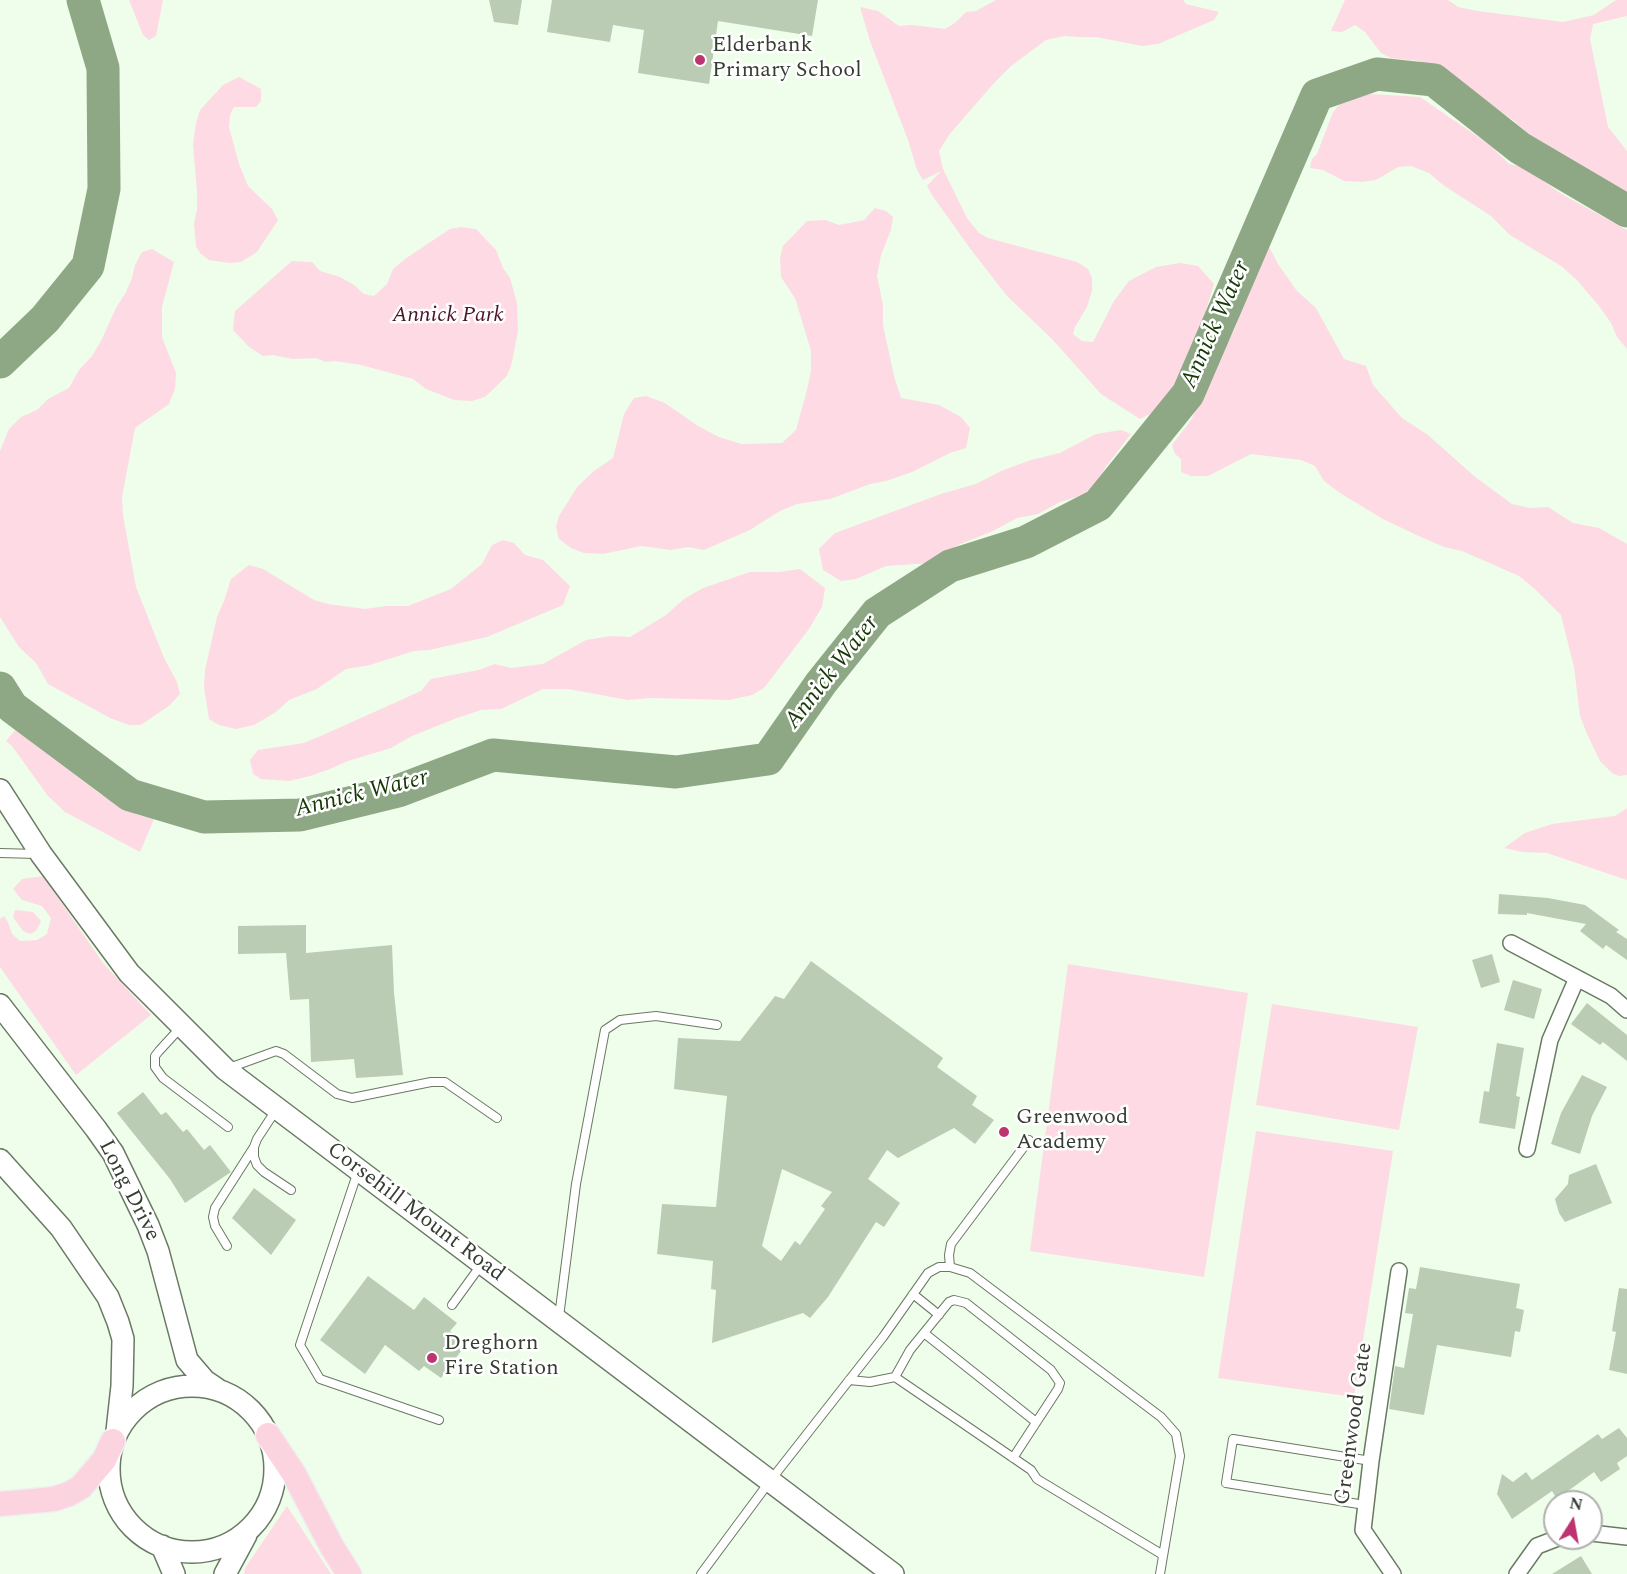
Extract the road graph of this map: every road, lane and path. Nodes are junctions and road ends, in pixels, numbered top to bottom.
1 (0, 790) edge
2 (0, 852) edge
3 (41, 854) junction
4 (1511, 943) dead end
5 (1577, 978) junction
6 (0, 1005) edge
7 (1627, 1010) edge
8 (717, 1025) dead end
9 (182, 1026) junction
10 (225, 1069) junction
11 (277, 1108) junction
12 (497, 1118) dead end
13 (228, 1127) dead end
14 (1029, 1140) dead end
15 (254, 1148) junction
16 (1527, 1149) dead end
17 (5, 1165) edge
18 (358, 1170) junction
19 (291, 1190) dead end
20 (227, 1246) dead end
21 (482, 1264) junction
22 (950, 1267) junction
23 (1399, 1271) dead end
24 (913, 1294) junction
25 (452, 1305) dead end
26 (939, 1315) junction
27 (558, 1322) junction
28 (924, 1333) junction
29 (895, 1377) junction
30 (849, 1380) junction
31 (220, 1390) junction
32 (439, 1420) dead end
33 (1036, 1422) junction
34 (268, 1435) junction
35 (115, 1438) junction
36 (1013, 1458) junction
37 (1371, 1461) junction
38 (770, 1481) junction
39 (0, 1504) edge
40 (1365, 1505) junction
41 (250, 1529) junction
42 (1603, 1534) edge
43 (1627, 1537) edge
44 (1543, 1544) edge
45 (162, 1546) junction
46 (1163, 1555) junction
47 (174, 1574) edge
48 (225, 1574) edge
49 (349, 1574) edge
50 (701, 1574) edge
51 (893, 1574) edge
52 (1160, 1574) edge
53 (1393, 1574) edge
54 (1517, 1574) edge

1 - 3 main road, Corsehill Mount Road
2 - 3 lane
3 - 9 main road, Corsehill Mount Road
4 - 5 street
5 - 7 street
5 - 16 street
6 - 31 main road, Long Drive
8 - 27 lane
9 - 10 main road, Corsehill Mount Road
9 - 13 lane
10 - 11 main road, Corsehill Mount Road
10 - 12 lane
11 - 15 lane
11 - 18 main road, Corsehill Mount Road
14 - 22 lane
15 - 19 lane
15 - 20 lane
17 - 35 main road
18 - 21 main road, Corsehill Mount Road
18 - 32 lane
21 - 25 lane
21 - 27 main road, Corsehill Mount Road
22 - 24 lane
22 - 46 lane
23 - 37 street, Greenwood Gate
24 - 26 lane
24 - 30 lane
26 - 28 lane
26 - 33 lane
27 - 38 main road, Corsehill Mount Road
28 - 29 lane
28 - 33 lane
29 - 30 lane
29 - 36 lane
30 - 38 lane
31 - 34 main road
31 - 35 main road
33 - 36 lane
34 - 41 main road
34 - 49 main road
35 - 39 main road
35 - 45 main road
36 - 46 lane
37 - 40 street, Greenwood Gate
37 - 40 lane
38 - 50 lane
38 - 51 main road, Corsehill Mount Road
40 - 53 street, Greenwood Gate
41 - 45 main road
41 - 48 main road
42 - 43 street
44 - 54 street
45 - 47 main road
46 - 52 lane

